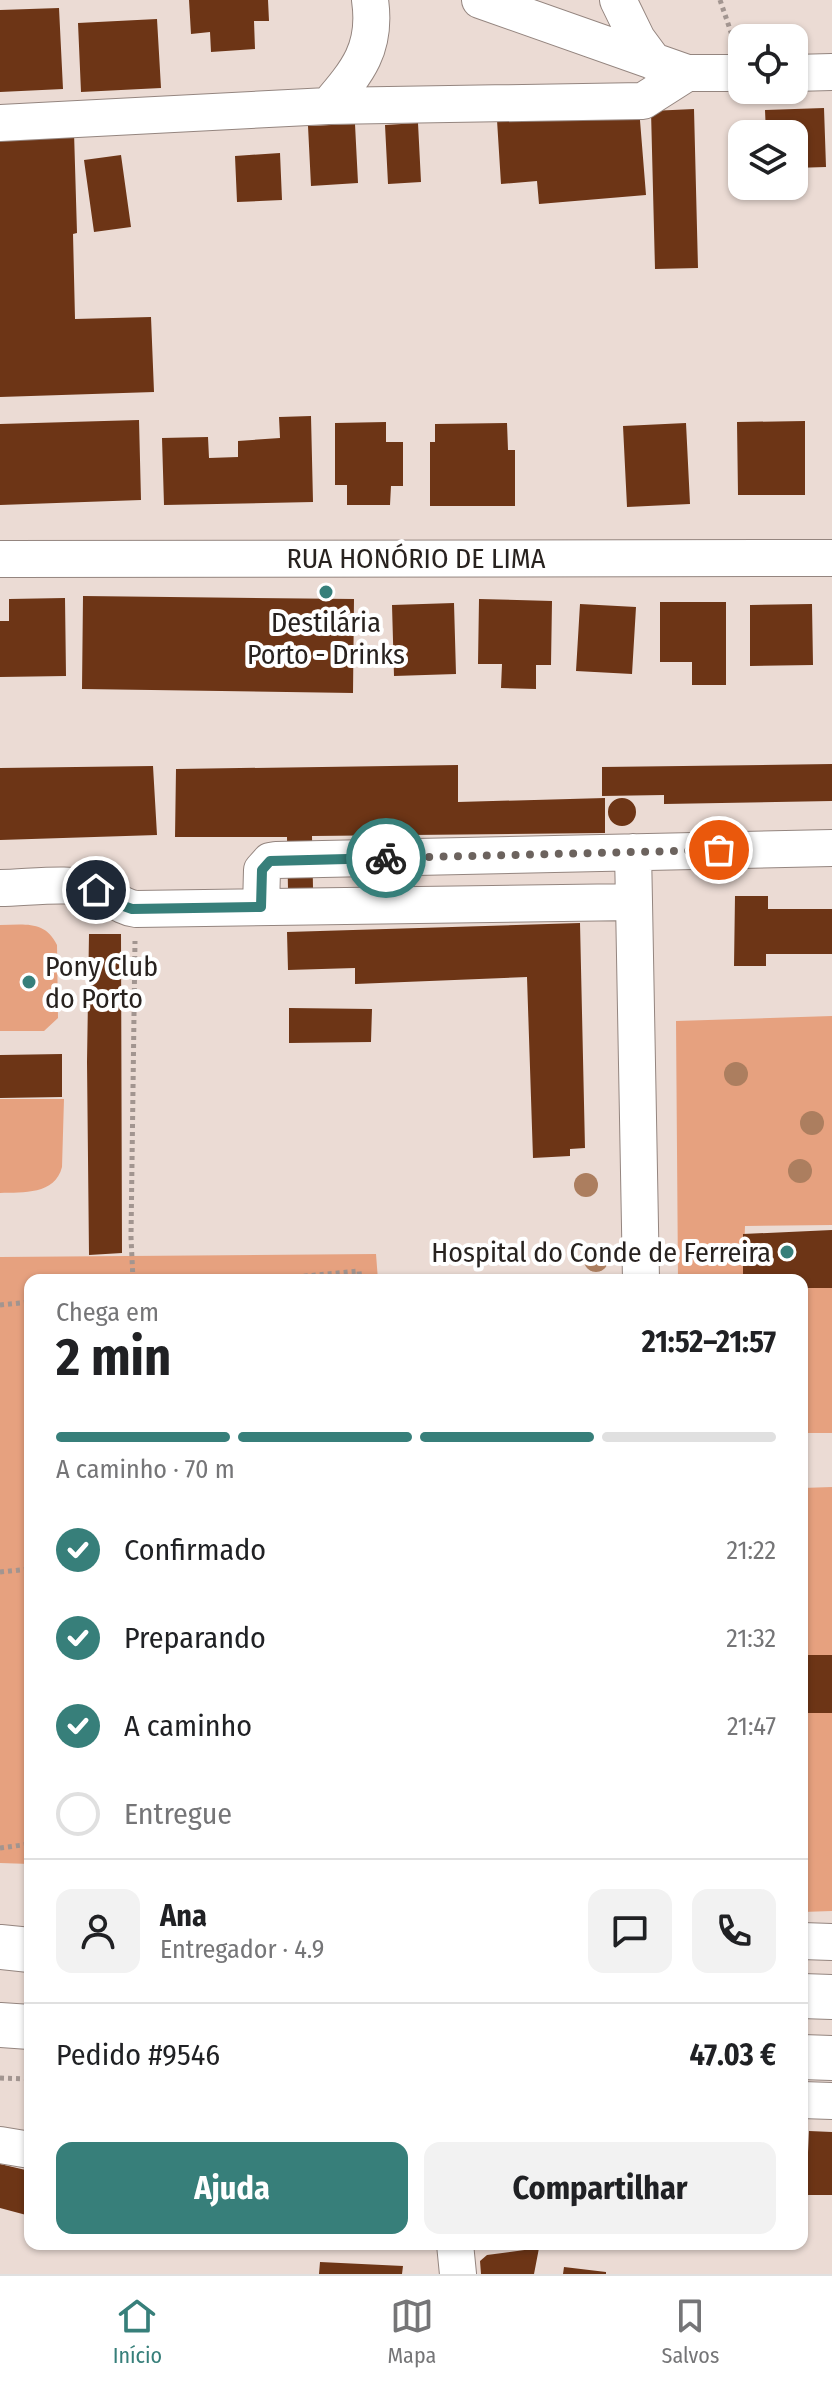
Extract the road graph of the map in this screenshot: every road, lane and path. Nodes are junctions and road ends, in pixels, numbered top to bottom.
1 (370, 0) edge
2 (618, 0) edge
3 (720, 0) edge
4 (494, 2) edge
5 (728, 25) edge
6 (654, 62) junction
7 (728, 64) edge
8 (832, 72) edge
9 (687, 73) junction
10 (808, 73) edge
11 (328, 106) junction
12 (0, 123) edge
13 (832, 558) edge
14 (0, 559) edge
15 (832, 848) edge
16 (633, 852) junction
17 (0, 888) edge
18 (634, 902) junction
19 (261, 907) junction
20 (136, 909) junction
21 (133, 1274) edge
22 (327, 1274) edge
23 (359, 1274) edge
24 (641, 1274) edge
25 (24, 1303) edge
26 (0, 1305) edge
27 (24, 1570) edge
28 (0, 1572) edge
29 (24, 1845) edge
30 (0, 1848) edge
31 (808, 1941) edge
32 (832, 1942) edge
33 (0, 1947) edge
34 (24, 1949) edge
35 (24, 1961) edge
36 (0, 1962) edge
37 (808, 1996) edge
38 (832, 1997) edge
39 (0, 2025) edge
40 (24, 2027) edge
41 (808, 2057) edge
42 (832, 2058) edge
43 (0, 2078) edge
44 (24, 2079) edge
45 (808, 2100) edge
46 (832, 2101) edge
47 (0, 2145) edge
48 (24, 2149) edge
49 (456, 2250) edge
50 (458, 2274) edge

1 - 11 street
2 - 6 street
3 - 5 path
4 - 6 street
6 - 9 street
7 - 9 street
8 - 10 street
9 - 11 street
11 - 12 street
13 - 14 street, RUA HONÓRIO DE LIMA
15 - 16 street
16 - 18 street
16 - 19 street
17 - 20 street
18 - 19 street
18 - 24 street
19 - 20 street
20 - 21 path
22 - 23 path
25 - 26 path
27 - 28 path
29 - 30 path
31 - 32 street
33 - 34 highway
35 - 36 highway
37 - 38 highway
39 - 40 highway
41 - 42 highway
43 - 44 path
45 - 46 street
47 - 48 street
49 - 50 street

